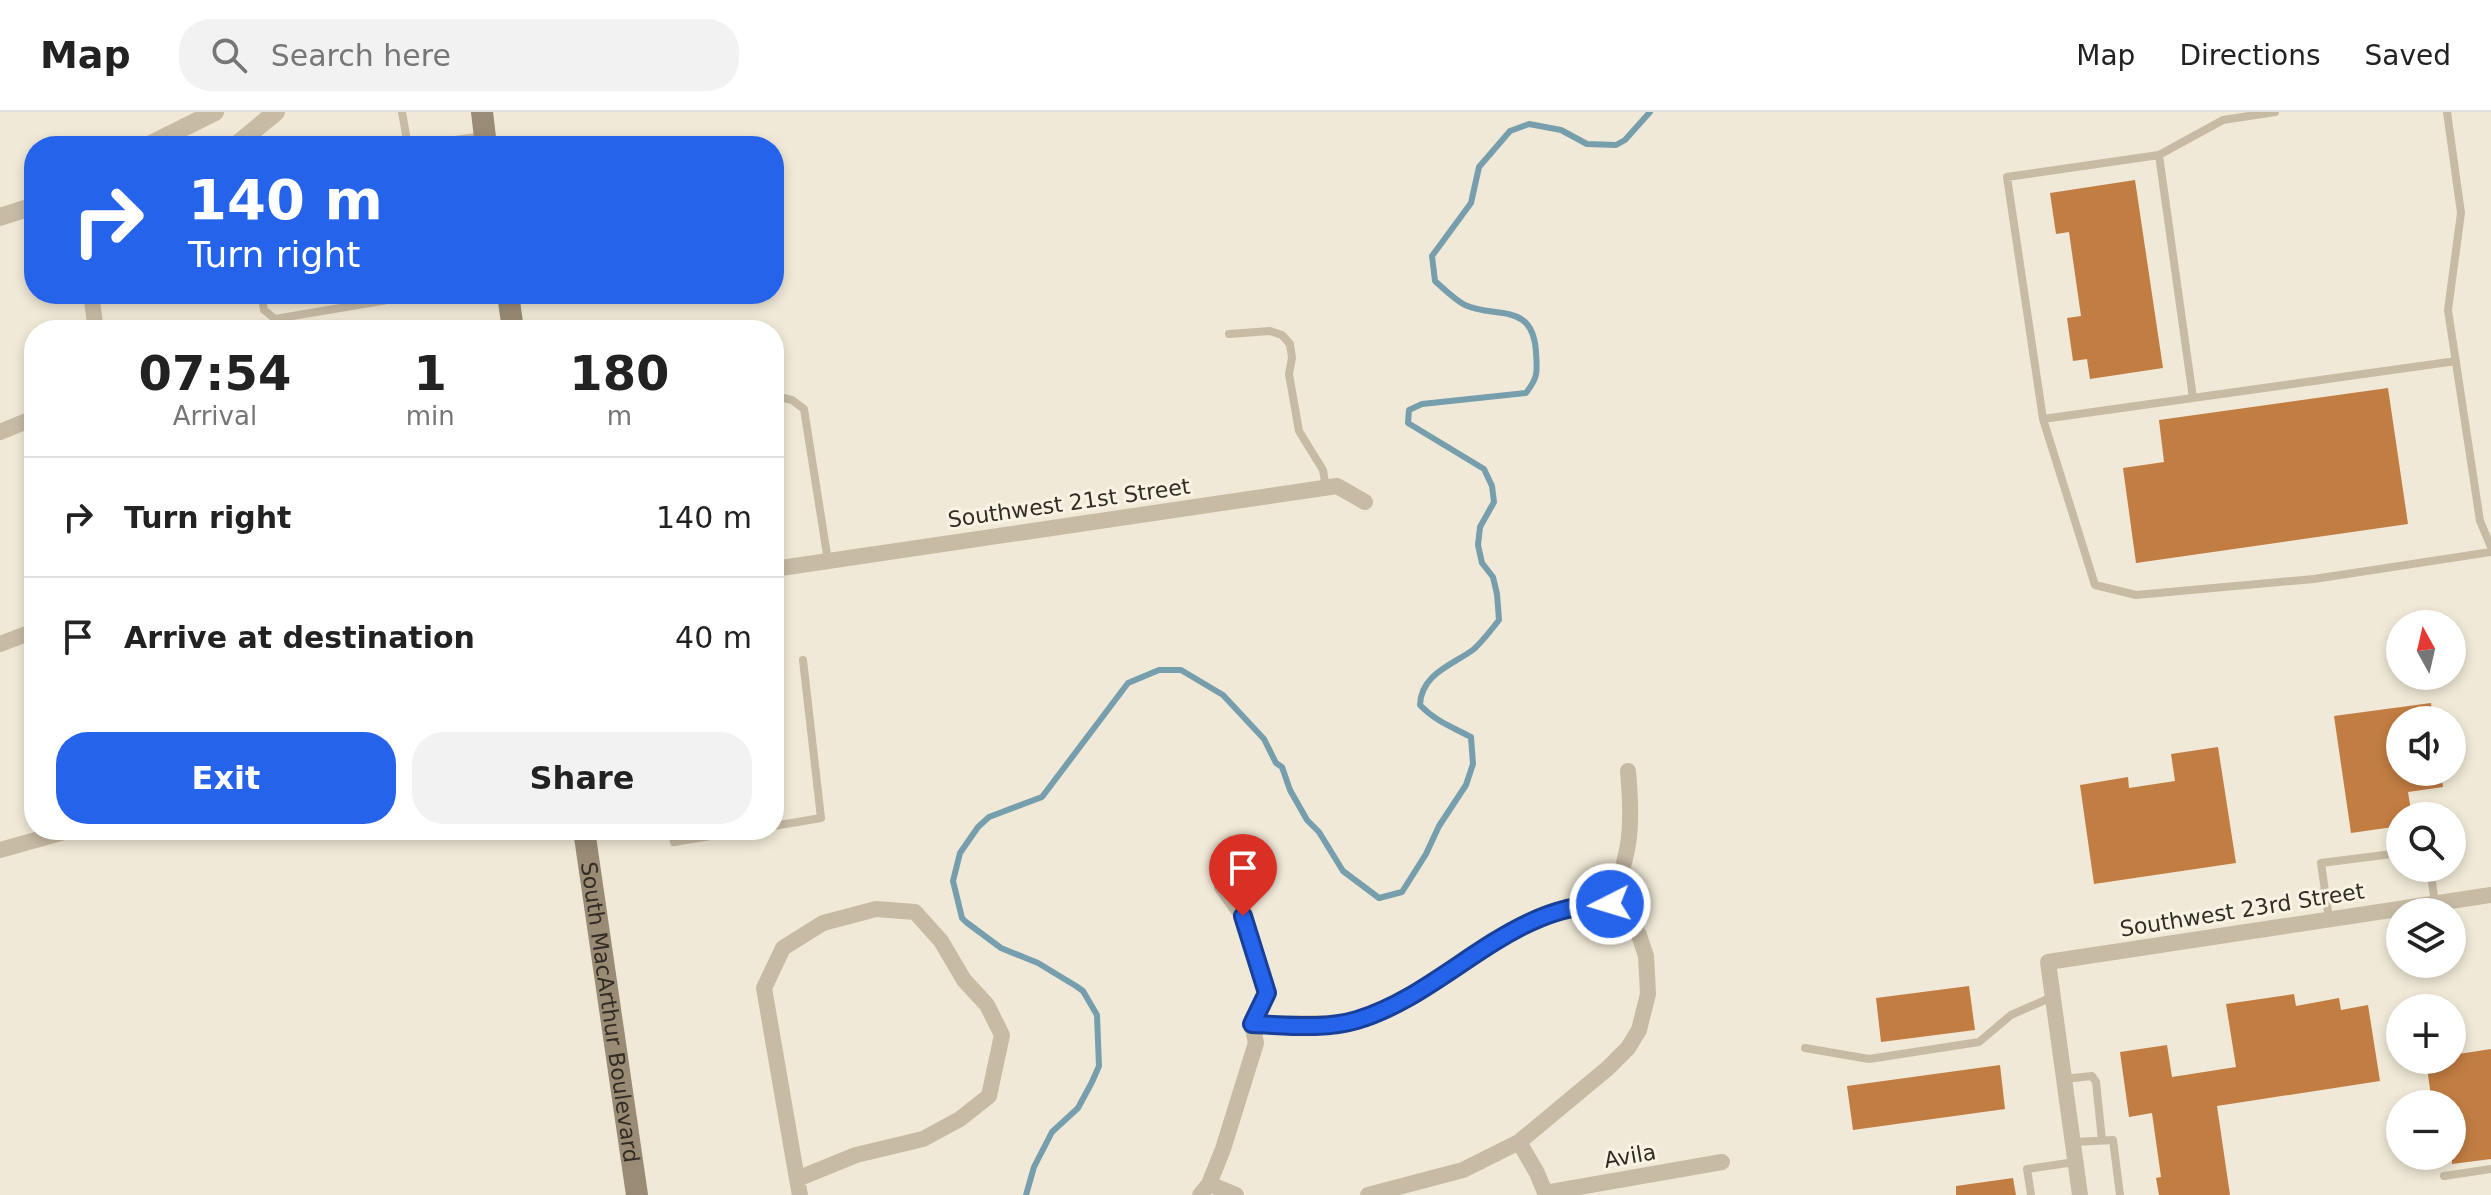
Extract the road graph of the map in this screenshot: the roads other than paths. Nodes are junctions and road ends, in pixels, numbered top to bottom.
1 (215, 112) edge
2 (276, 112) edge
3 (402, 112) edge
4 (482, 112) edge
5 (2275, 112) edge
6 (2447, 112) edge
7 (169, 136) edge
8 (247, 136) edge
9 (407, 136) edge
10 (485, 136) edge
11 (2159, 155) junction
12 (24, 209) edge
13 (0, 217) edge
14 (263, 304) edge
15 (364, 304) edge
16 (1229, 334) dead end
17 (2456, 361) junction
18 (784, 398) edge
19 (2193, 398) junction
20 (2043, 419) junction
21 (24, 422) edge
22 (0, 432) edge
23 (1326, 488) junction
24 (1365, 502) dead end
25 (2491, 549) edge
26 (828, 561) junction
27 (784, 568) edge
28 (24, 635) edge
29 (0, 644) edge
30 (803, 660) dead end
31 (1628, 771) dead end
32 (784, 824) edge
33 (36, 840) edge
34 (585, 840) edge
35 (0, 850) edge
36 (2386, 855) edge
37 (1222, 887) dead end
38 (2491, 895) edge
39 (2466, 899) edge
40 (1610, 904) junction
41 (2386, 910) edge
42 (2330, 919) junction
43 (2052, 996) junction
44 (1252, 1024) junction
45 (1805, 1048) dead end
46 (2064, 1079) junction
47 (2102, 1140) junction
48 (1519, 1142) junction
49 (2073, 1142) junction
50 (2076, 1161) junction
51 (1722, 1162) dead end
52 (2491, 1169) edge
53 (2444, 1176) dead end
54 (798, 1187) edge
55 (1204, 1190) edge
56 (1546, 1194) edge
57 (637, 1195) edge
58 (1236, 1195) edge
59 (1368, 1195) edge
60 (2031, 1195) edge
61 (2080, 1195) edge
62 (2120, 1195) edge

1 - 7 street
2 - 8 street
3 - 9 lane
4 - 10 main road
5 - 11 lane
6 - 17 lane
11 - 19 lane
11 - 20 lane
12 - 13 street
14 - 15 lane
16 - 23 lane
17 - 19 lane
17 - 25 lane
18 - 26 lane
19 - 20 lane
20 - 25 lane
21 - 22 street
23 - 24 street, Southwest 21st Street
23 - 26 street, Southwest 21st Street
26 - 27 street, Southwest 21st Street
28 - 29 street
30 - 32 lane
31 - 40 street
33 - 35 street
34 - 57 main road, South MacArthur Boulevard
36 - 42 lane
37 - 44 street
38 - 39 street, Southwest 23rd Street
40 - 44 street
40 - 48 street
41 - 42 street, Southwest 23rd Street
42 - 43 street, Southwest 23rd Street
43 - 45 lane
43 - 46 street
44 - 55 street
46 - 47 lane
46 - 49 street
47 - 49 lane
47 - 62 lane
48 - 56 street
48 - 59 street
49 - 50 street
50 - 60 lane
50 - 61 street
51 - 56 street, Avila
52 - 53 lane
54 - 54 street
55 - 58 street

